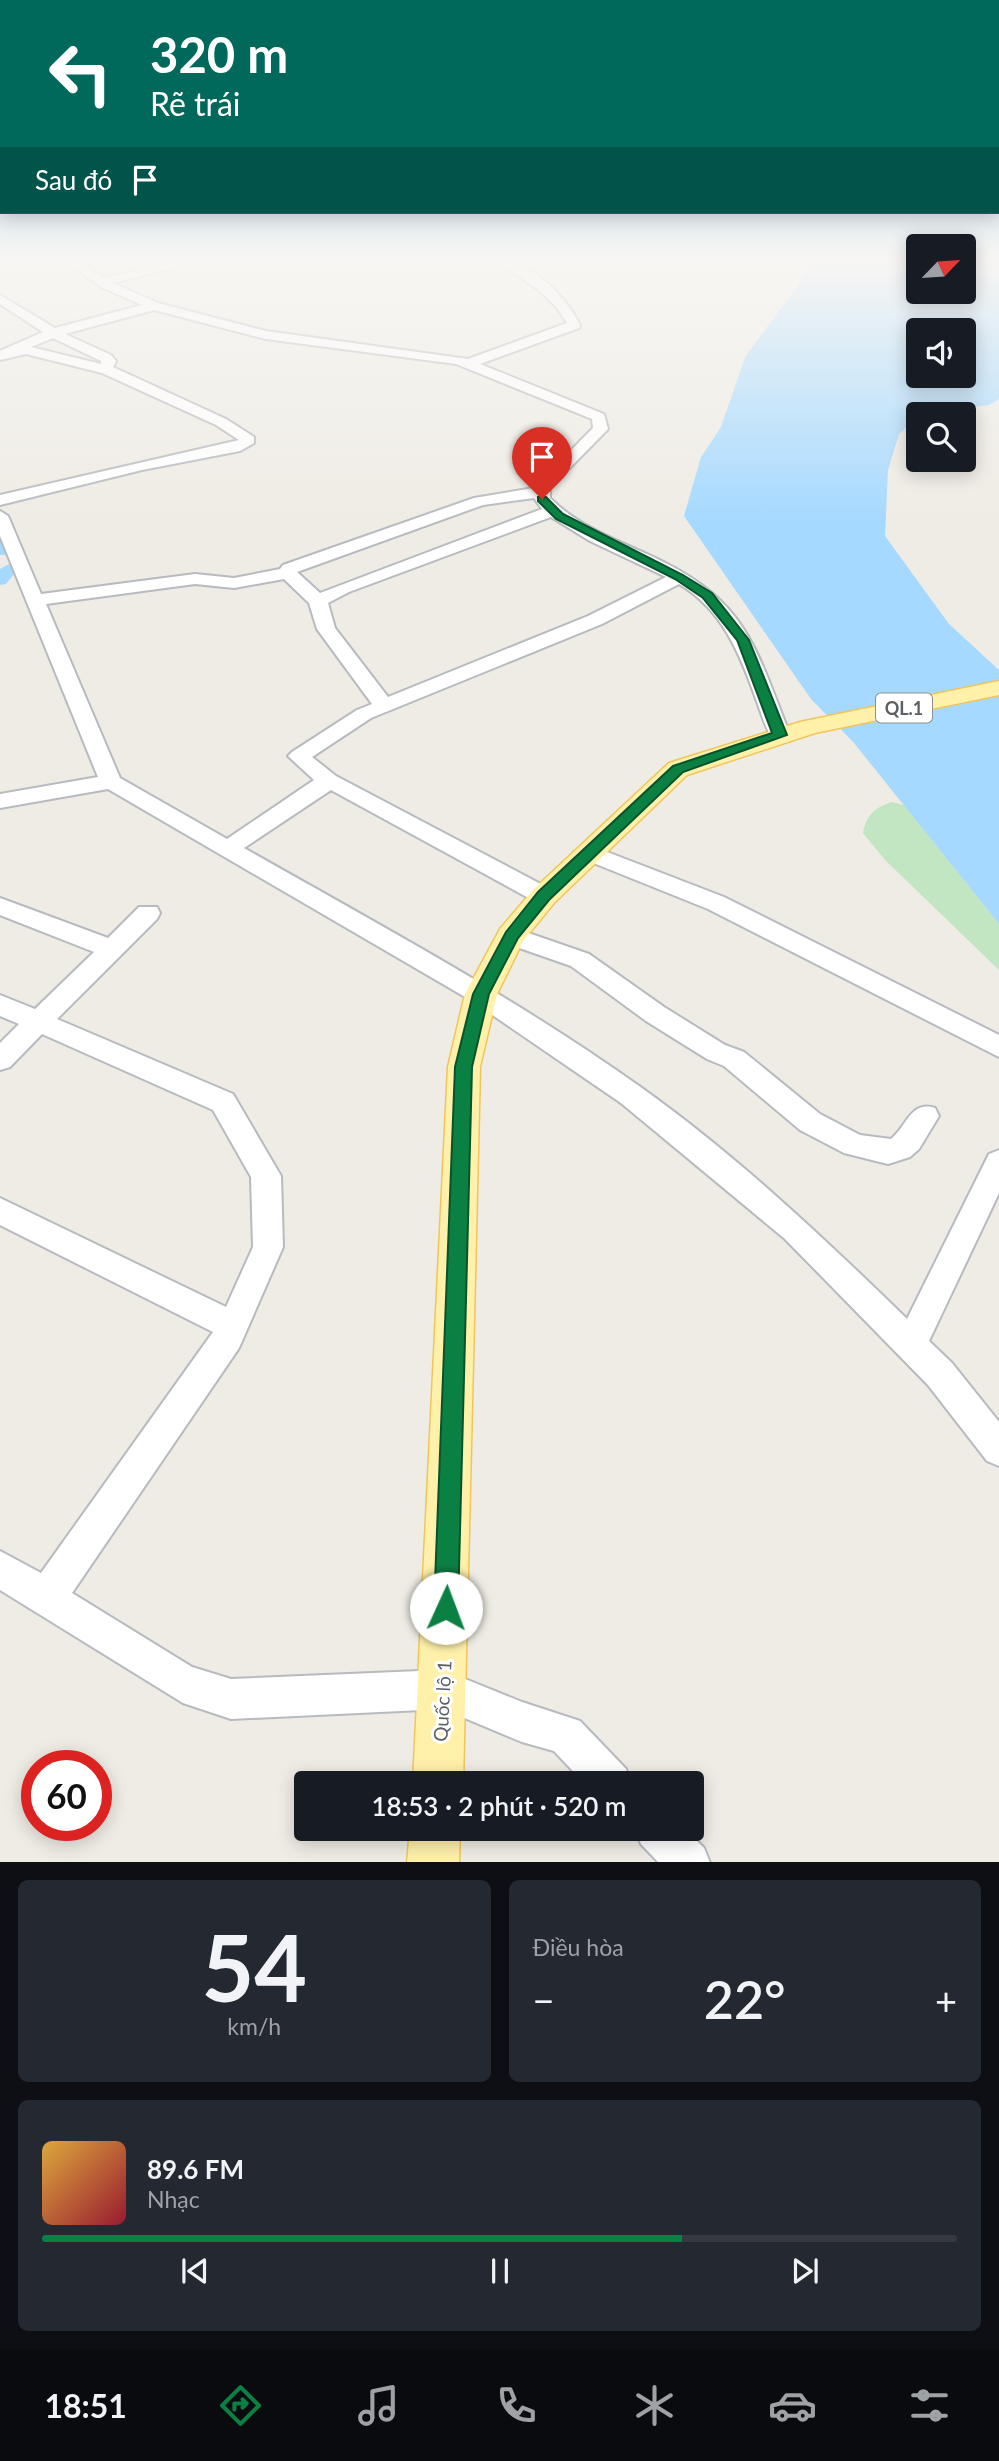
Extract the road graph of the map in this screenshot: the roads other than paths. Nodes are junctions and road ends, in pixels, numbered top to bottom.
1 (20, 348) edge
2 (85, 348) edge
3 (360, 348) edge
4 (511, 348) edge
5 (2, 356) edge
6 (470, 363) junction
7 (106, 369) junction
8 (541, 492) junction
9 (0, 500) edge
10 (552, 511) junction
11 (0, 516) edge
12 (387, 533) junction
13 (16, 553) junction
14 (425, 559) junction
15 (0, 568) edge
16 (288, 573) junction
17 (679, 577) junction
18 (35, 600) junction
19 (318, 601) junction
20 (999, 688) edge
21 (384, 707) junction
22 (794, 731) junction
23 (111, 782) junction
24 (330, 783) junction
25 (0, 801) edge
26 (228, 849) junction
27 (589, 853) junction
28 (544, 896) junction
29 (0, 906) edge
30 (148, 913) dead end
31 (511, 936) junction
32 (112, 949) junction
33 (481, 994) junction
34 (0, 1005) edge
35 (41, 1020) junction
36 (999, 1047) edge
37 (0, 1060) edge
38 (925, 1115) dead end
39 (999, 1162) edge
40 (0, 1211) edge
41 (233, 1325) junction
42 (911, 1345) junction
43 (999, 1449) edge
44 (0, 1569) edge
45 (47, 1598) junction
46 (443, 1689) junction
47 (439, 1771) edge
48 (600, 1771) edge
49 (434, 1841) edge
50 (668, 1841) edge
51 (433, 1862) edge
52 (688, 1862) edge

1 - 5 street
2 - 7 street
3 - 6 street
4 - 6 street
5 - 7 street
6 - 8 street
7 - 9 street
8 - 10 street
8 - 12 street
10 - 14 street
10 - 17 street
11 - 13 street
12 - 14 street
12 - 16 street
13 - 15 street
13 - 18 street
14 - 19 street
16 - 18 street
16 - 19 street
17 - 21 street
17 - 22 street
18 - 23 street
19 - 21 street
20 - 22 main road, Quốc lộ 1 / QL.1
21 - 24 street
22 - 27 main road, Quốc lộ 1 / QL.1
23 - 25 street
23 - 26 street
24 - 26 street
24 - 28 street
26 - 33 street
27 - 28 main road, Quốc lộ 1 / QL.1
27 - 36 street
28 - 31 main road, Quốc lộ 1 / QL.1
29 - 32 street
30 - 32 street
31 - 33 main road, Quốc lộ 1 / QL.1
31 - 38 street
32 - 35 street
33 - 42 street
33 - 46 main road, Quốc lộ 1 / QL.1
34 - 35 street
35 - 37 street
35 - 41 street
39 - 42 street
40 - 41 street
41 - 45 street
42 - 43 street
44 - 45 street
45 - 46 street
46 - 47 main road, Quốc lộ 1 / QL.1
46 - 48 street
49 - 51 main road
50 - 52 street

